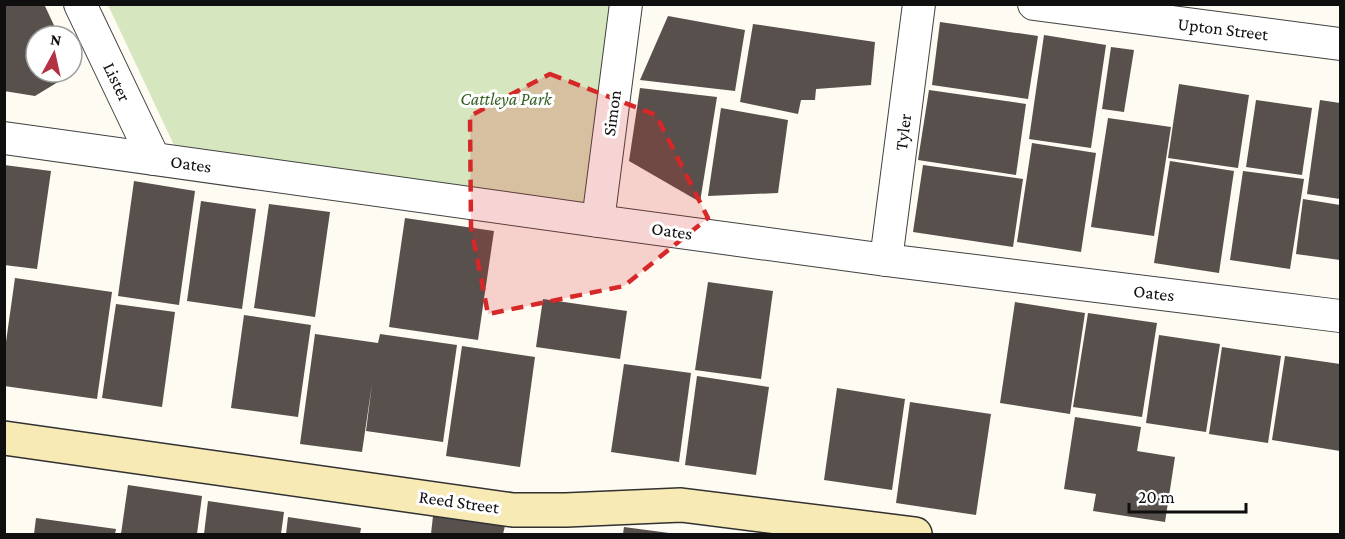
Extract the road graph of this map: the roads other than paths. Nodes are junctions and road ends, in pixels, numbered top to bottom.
1 (80, 4) edge
2 (627, 4) edge
3 (919, 4) edge
4 (1034, 4) edge
5 (1341, 44) edge
6 (4, 138) edge
7 (154, 159) junction
8 (597, 221) junction
9 (886, 260) junction
10 (1341, 316) edge
11 (4, 438) edge
12 (915, 534) edge

1 - 7 street, Lister
2 - 8 street, Simon
3 - 9 street, Tyler
4 - 5 street, Upton Street
6 - 7 street, Oates
7 - 8 street, Oates
8 - 9 street, Oates
9 - 10 street, Oates
11 - 12 street, Reed Street

